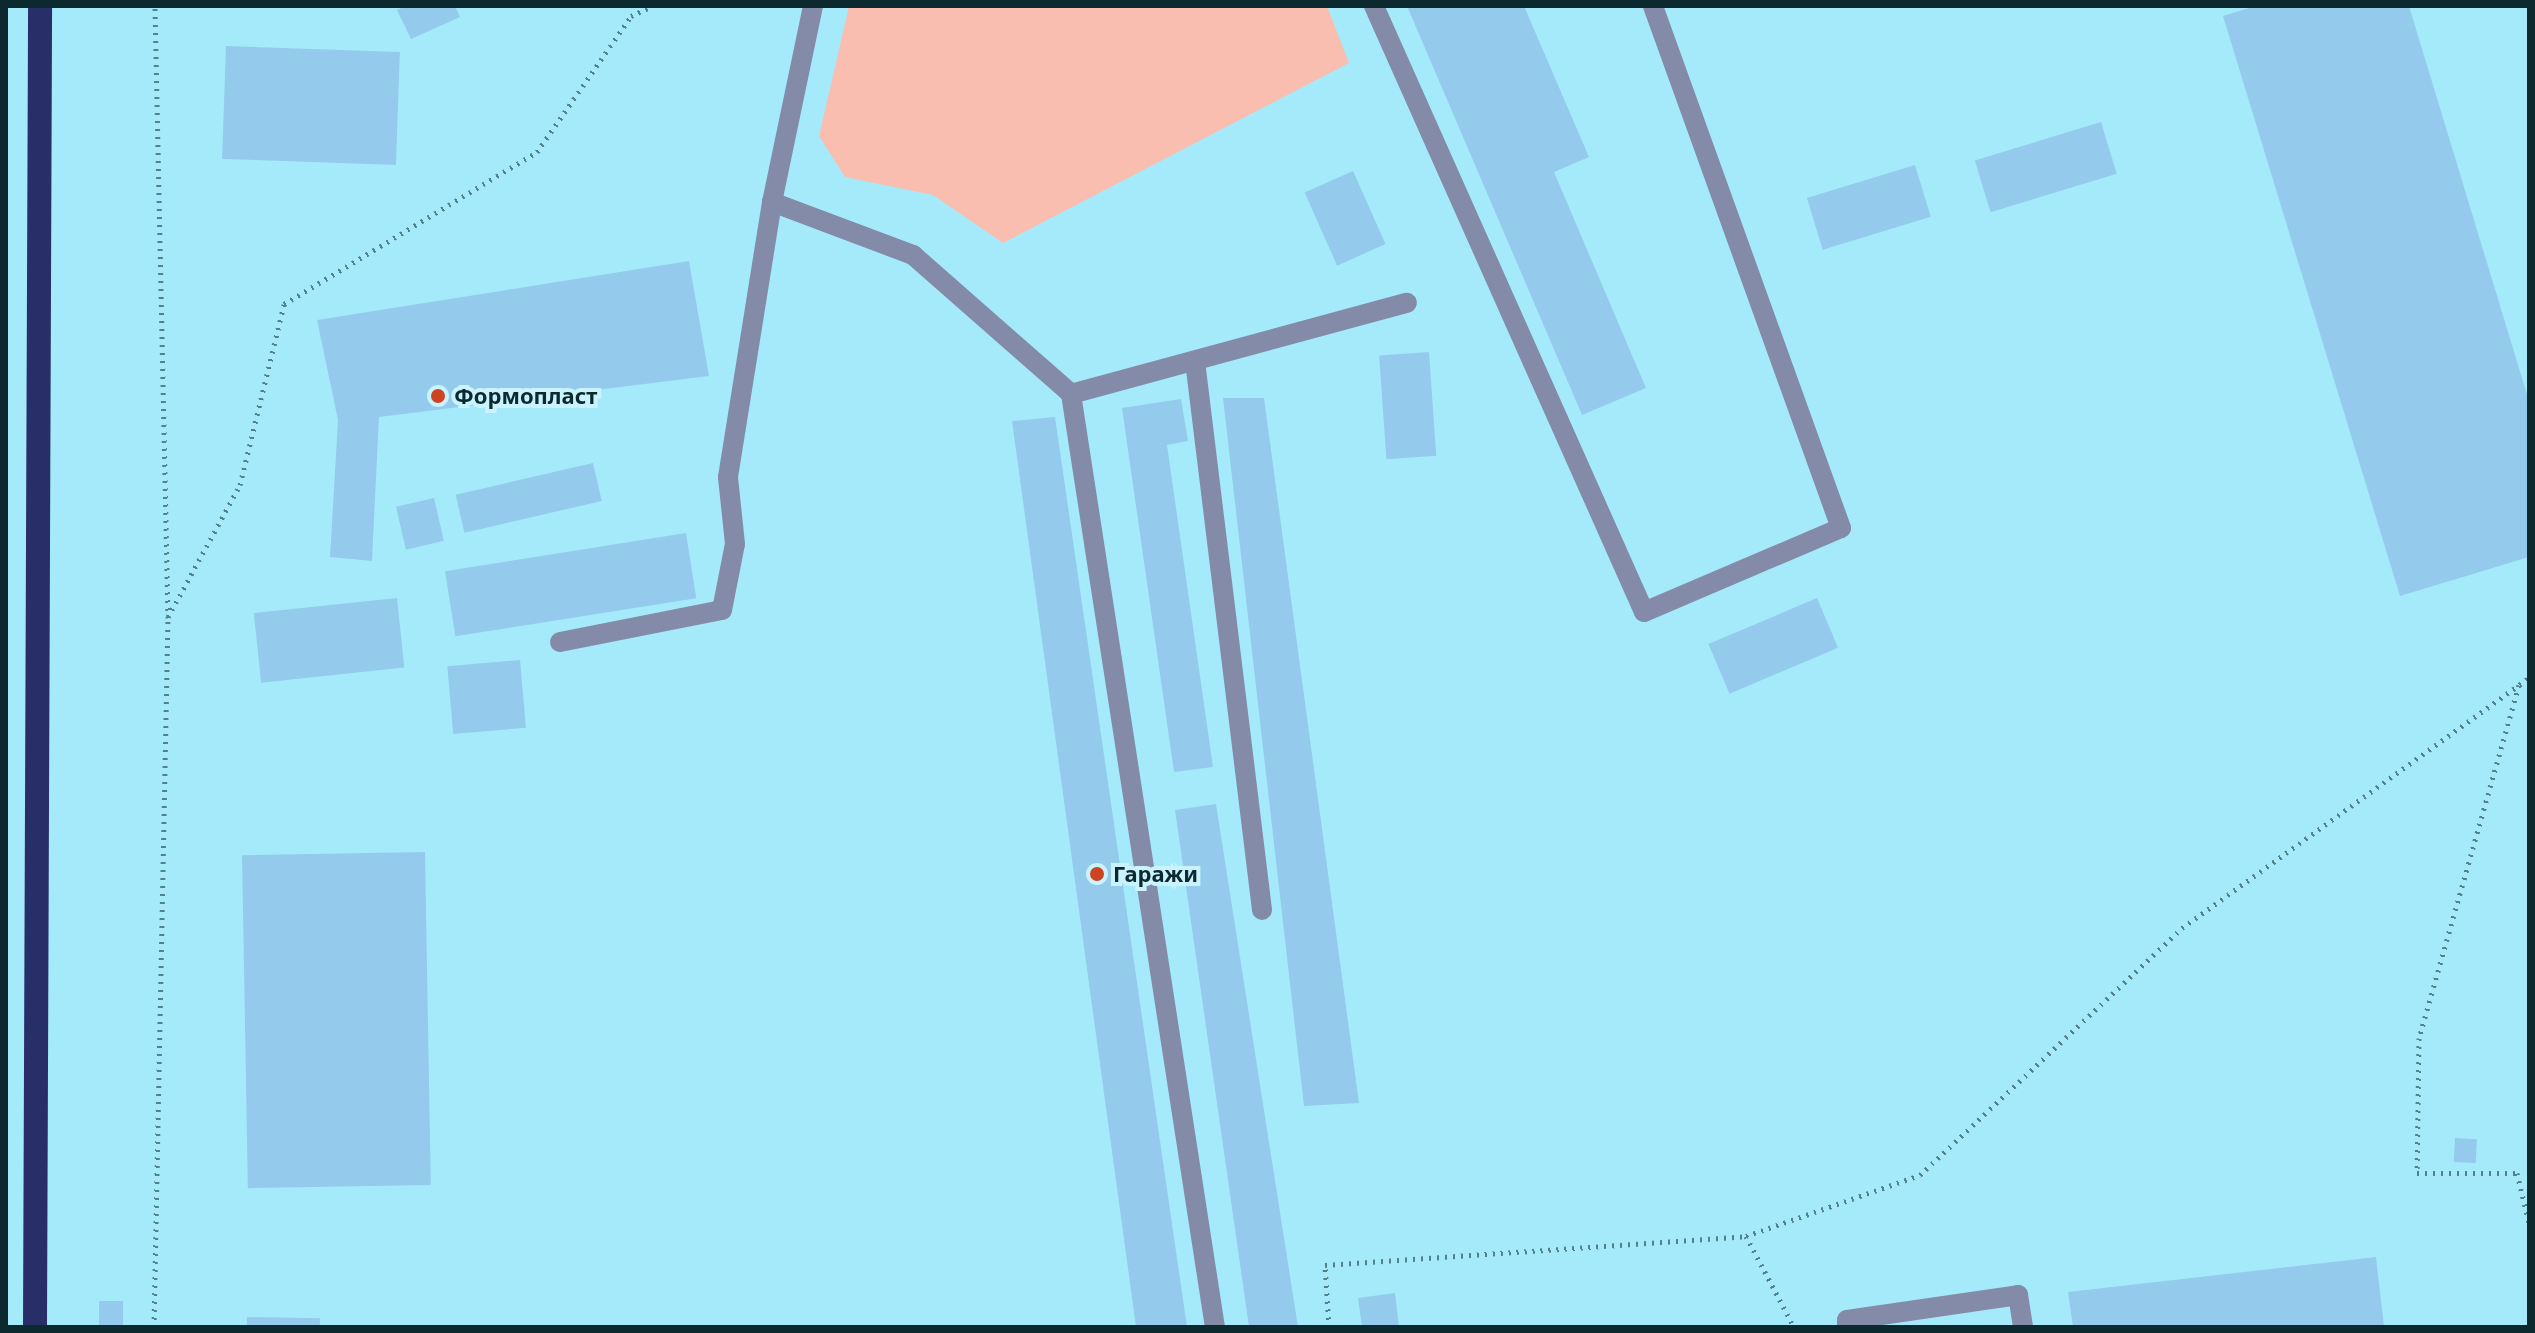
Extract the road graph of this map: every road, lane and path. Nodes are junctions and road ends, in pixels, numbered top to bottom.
1 (40, 6) edge
2 (155, 6) edge
3 (652, 6) edge
4 (813, 6) edge
5 (1374, 6) edge
6 (1653, 6) edge
7 (772, 202) junction
8 (1407, 303) dead end
9 (1195, 361) junction
10 (1071, 394) junction
11 (168, 618) junction
12 (560, 642) dead end
13 (2529, 678) edge
14 (2519, 685) junction
15 (1262, 910) dead end
16 (2529, 1223) edge
17 (1746, 1236) junction
18 (35, 1327) edge
19 (154, 1327) edge
20 (1215, 1327) edge
21 (1329, 1327) edge
22 (1794, 1327) edge
23 (1847, 1327) edge
24 (2023, 1327) edge

1 - 18 highway
2 - 11 path
3 - 11 path
4 - 7 street
5 - 6 street
7 - 10 street
7 - 12 street
8 - 9 street
9 - 10 street
9 - 15 street
10 - 20 street
11 - 19 path
13 - 14 path
14 - 16 path
14 - 17 path
17 - 21 path
17 - 22 path
23 - 24 street

